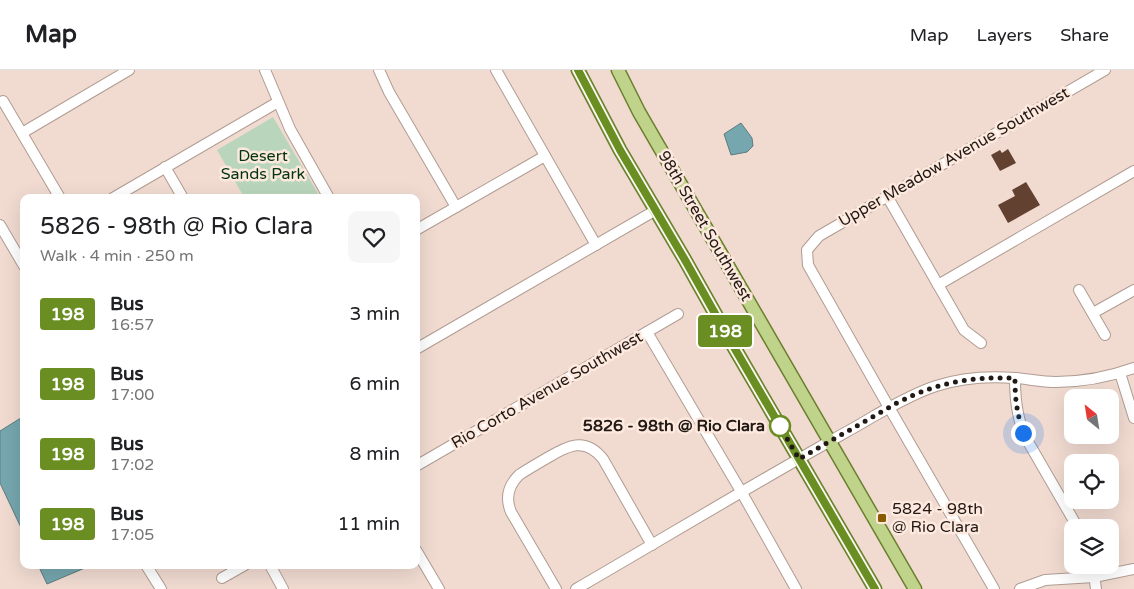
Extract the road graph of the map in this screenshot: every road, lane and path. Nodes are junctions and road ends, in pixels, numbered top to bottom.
1 (130, 70) edge
2 (265, 70) edge
3 (379, 70) edge
4 (496, 70) edge
5 (578, 70) edge
6 (618, 70) edge
7 (1104, 70) edge
8 (3, 102) dead end
9 (278, 102) junction
10 (22, 133) junction
11 (545, 156) junction
12 (165, 167) junction
13 (1134, 171) edge
14 (58, 194) edge
15 (120, 194) edge
16 (181, 194) edge
17 (326, 194) edge
18 (887, 196) junction
19 (456, 207) junction
20 (656, 210) junction
21 (0, 225) edge
22 (420, 228) edge
23 (596, 245) junction
24 (20, 259) edge
25 (938, 285) junction
26 (1079, 290) dead end
27 (1134, 290) edge
28 (1093, 313) junction
29 (678, 314) dead end
30 (647, 332) junction
31 (1105, 335) dead end
32 (981, 343) dead end
33 (420, 347) edge
34 (1134, 368) edge
35 (1120, 373) junction
36 (1015, 378) junction
37 (889, 408) junction
38 (1134, 418) edge
39 (830, 441) junction
40 (799, 459) junction
41 (420, 464) edge
42 (742, 493) junction
43 (1073, 519) edge
44 (652, 544) junction
45 (420, 557) edge
46 (1134, 568) edge
47 (148, 569) edge
48 (238, 569) edge
49 (272, 569) edge
50 (1094, 576) junction
51 (222, 578) dead end
52 (161, 589) edge
53 (284, 589) edge
54 (439, 589) edge
55 (556, 589) edge
56 (576, 589) edge
57 (796, 589) edge
58 (875, 589) edge
59 (915, 589) edge
60 (994, 589) edge
61 (1020, 589) edge
62 (1096, 589) edge

1 - 10 street
2 - 9 street
3 - 19 street
4 - 11 street
5 - 20 main road
6 - 39 main road, 98th Street Southwest
7 - 18 street, Upper Meadow Avenue Southwest
8 - 10 street
9 - 12 street
9 - 17 street
10 - 14 street
11 - 19 street
11 - 23 street
12 - 15 street
12 - 16 street
13 - 25 street
18 - 25 street
18 - 37 street, Upper Meadow Avenue Southwest
19 - 22 street
20 - 23 street
20 - 40 main road
21 - 24 street
23 - 33 street
25 - 32 street
26 - 28 street
27 - 28 street
28 - 31 street
29 - 30 street, Rio Corto Avenue Southwest
30 - 41 street, Rio Corto Avenue Southwest
30 - 42 street
34 - 35 street
35 - 36 street
35 - 38 street
36 - 37 street
36 - 43 street
37 - 39 street
37 - 60 street
39 - 40 street
39 - 59 main road, 98th Street Southwest
40 - 42 street
40 - 58 main road
42 - 44 street
42 - 57 street
44 - 55 street
44 - 56 street
45 - 54 street
46 - 50 street
47 - 52 street
48 - 51 street
49 - 53 street
50 - 61 street
50 - 62 street

